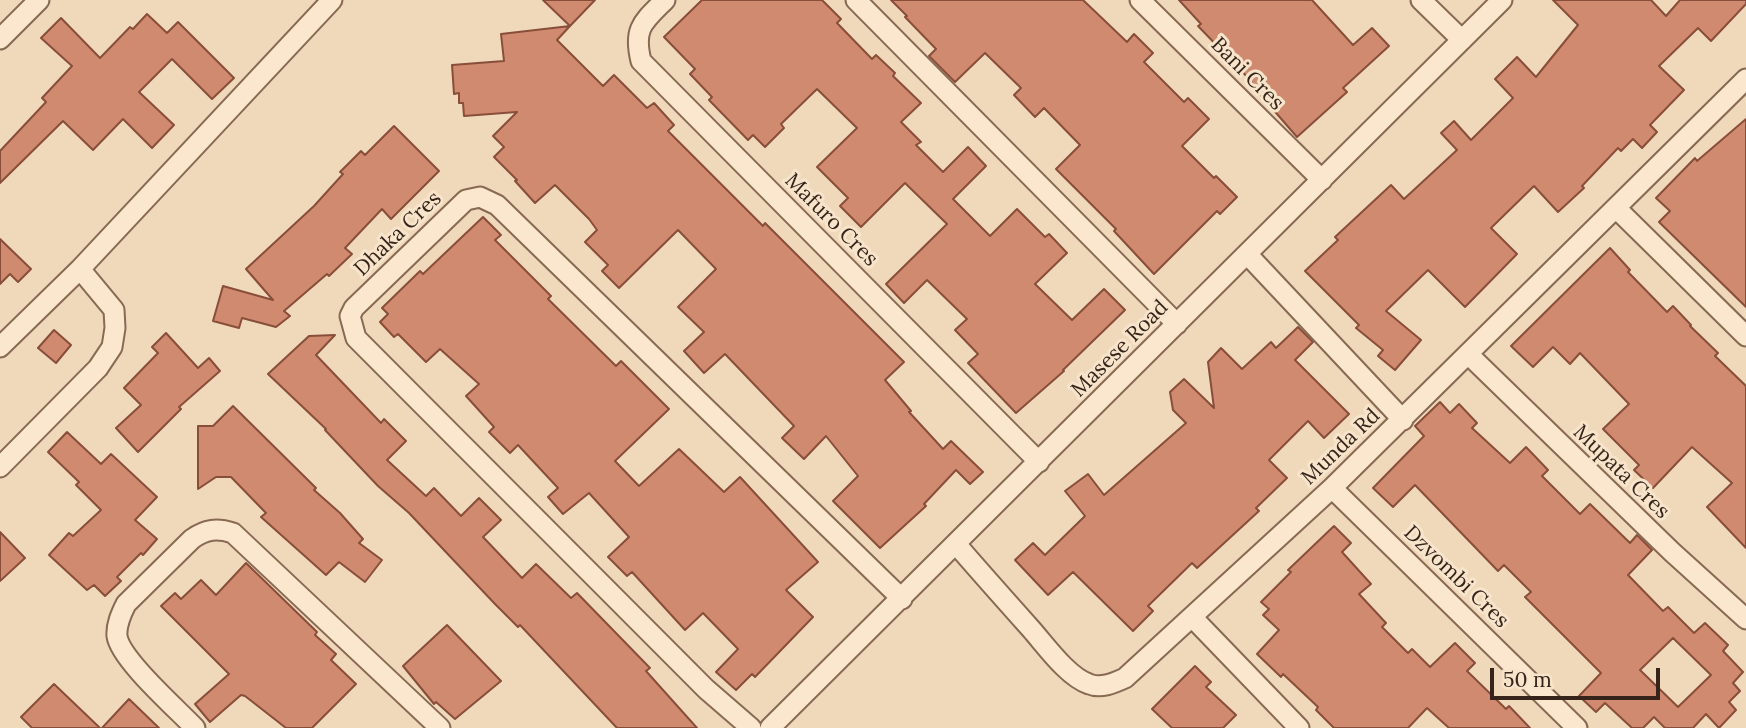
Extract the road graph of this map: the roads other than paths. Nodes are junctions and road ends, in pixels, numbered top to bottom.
1 (39, 0) edge
2 (332, 0) edge
3 (664, 0) edge
4 (856, 0) edge
5 (1140, 0) edge
6 (1421, 0) edge
7 (1502, 0) edge
8 (0, 39) edge
9 (1461, 40) junction
10 (1746, 79) edge
11 (1322, 180) junction
12 (1616, 208) junction
13 (1247, 254) junction
14 (80, 269) junction
15 (1177, 324) junction
16 (1746, 336) edge
17 (3, 339) edge
18 (1468, 354) junction
19 (1403, 420) junction
20 (1039, 462) junction
21 (0, 467) edge
22 (1332, 488) junction
23 (956, 544) junction
24 (902, 598) junction
25 (1192, 617) junction
26 (1746, 619) edge
27 (195, 728) edge
28 (440, 728) edge
29 (751, 728) edge
30 (770, 728) edge
31 (1299, 728) edge
32 (1577, 728) edge

1 - 8 street
2 - 14 street
3 - 20 street, Mafuro Cres
4 - 15 street
5 - 11 street, Bani Cres
6 - 9 street
7 - 9 street, Masese Road
9 - 11 street, Masese Road
10 - 12 street, Munda Rd
11 - 13 street, Masese Road
12 - 16 street
12 - 18 street, Munda Rd
13 - 15 street, Masese Road
13 - 19 street
14 - 17 street
14 - 21 street
15 - 20 street, Masese Road
18 - 19 street, Munda Rd
18 - 26 street, Mupata Cres
19 - 22 street, Munda Rd
20 - 23 street, Masese Road
22 - 25 street, Munda Rd
22 - 32 street, Dzvombi Cres
23 - 24 street, Masese Road
23 - 25 street, Munda Rd
24 - 29 street, Dhaka Cres
24 - 30 street, Masese Road
25 - 31 street
27 - 28 street

